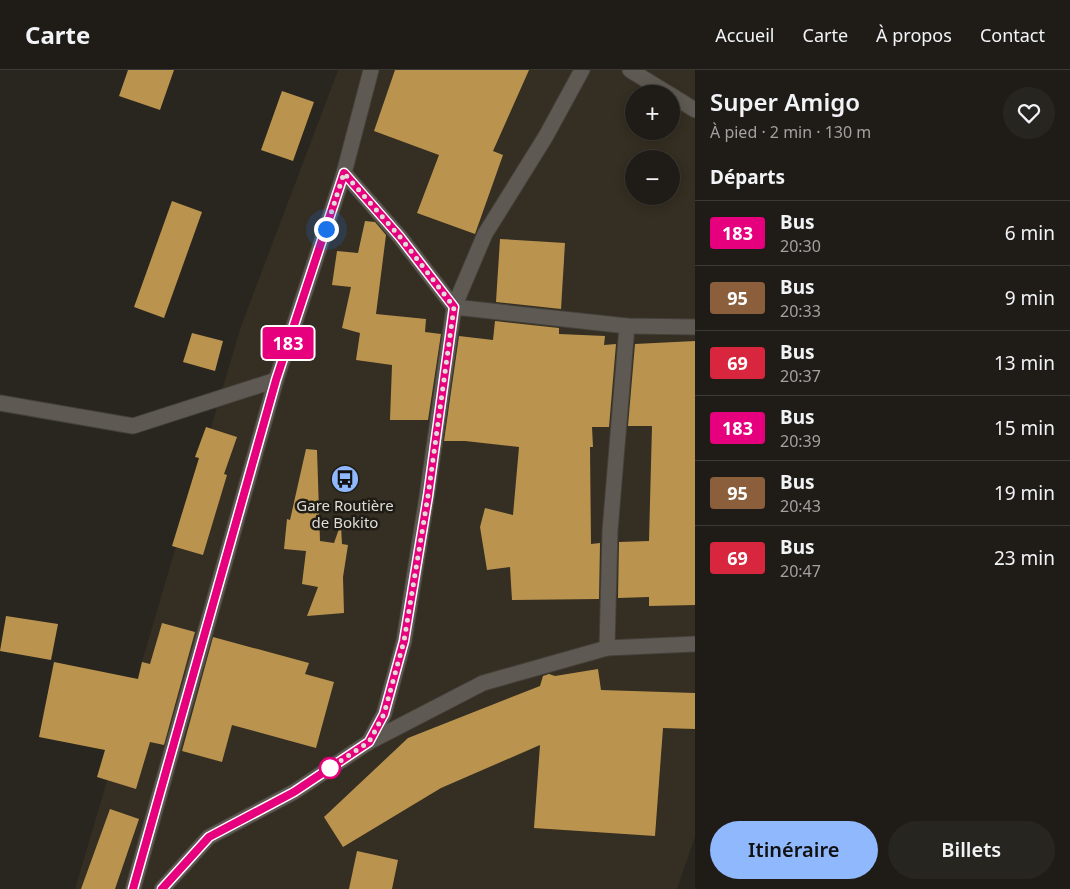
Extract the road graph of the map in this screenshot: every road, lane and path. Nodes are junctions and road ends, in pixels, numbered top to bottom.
1 (371, 70) edge
2 (582, 70) edge
3 (630, 70) edge
4 (654, 85) edge
5 (680, 101) edge
6 (695, 110) edge
7 (344, 173) junction
8 (454, 307) junction
9 (627, 326) junction
10 (695, 327) edge
11 (276, 380) junction
12 (0, 403) edge
13 (695, 644) edge
14 (607, 648) junction
15 (369, 742) junction
16 (133, 889) edge
17 (162, 889) edge

1 - 7 street
2 - 8 street
3 - 4 street
5 - 6 street
7 - 8 street
7 - 11 street
8 - 9 street
8 - 15 street
9 - 10 street
9 - 14 street
11 - 12 street
11 - 16 street
13 - 14 street
14 - 15 street
15 - 17 street

